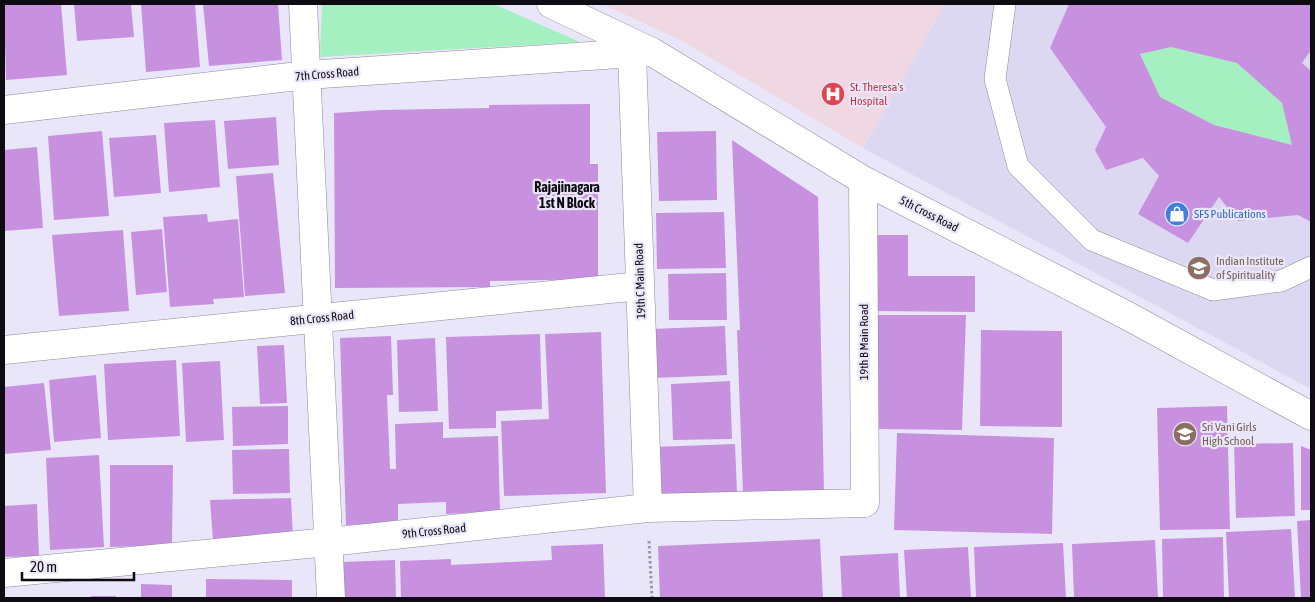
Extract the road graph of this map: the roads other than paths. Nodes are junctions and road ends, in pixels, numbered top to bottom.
1 (303, 4) edge
2 (552, 4) edge
3 (1005, 4) edge
4 (642, 52) junction
5 (307, 75) junction
6 (4, 110) edge
7 (863, 180) junction
8 (1311, 266) edge
9 (640, 286) junction
10 (318, 319) junction
11 (4, 350) edge
12 (1311, 416) edge
13 (865, 503) joint
14 (648, 508) junction
15 (329, 542) junction
16 (4, 573) edge
17 (331, 598) edge

1 - 5 street
2 - 4 street, 5th Cross Road
3 - 8 lane
4 - 5 street, 7th Cross Road
4 - 7 street, 5th Cross Road
4 - 9 street, 19th C Main Road
5 - 6 street, 7th Cross Road
5 - 10 street
7 - 12 street, 5th Cross Road
7 - 13 street, 19th B Main Road
9 - 10 street, 8th Cross Road
9 - 14 street, 19th C Main Road
10 - 11 street, 8th Cross Road
10 - 15 street
13 - 14 street, 9th Cross Road
14 - 15 street, 9th Cross Road
15 - 16 street, 9th Cross Road
15 - 17 street

